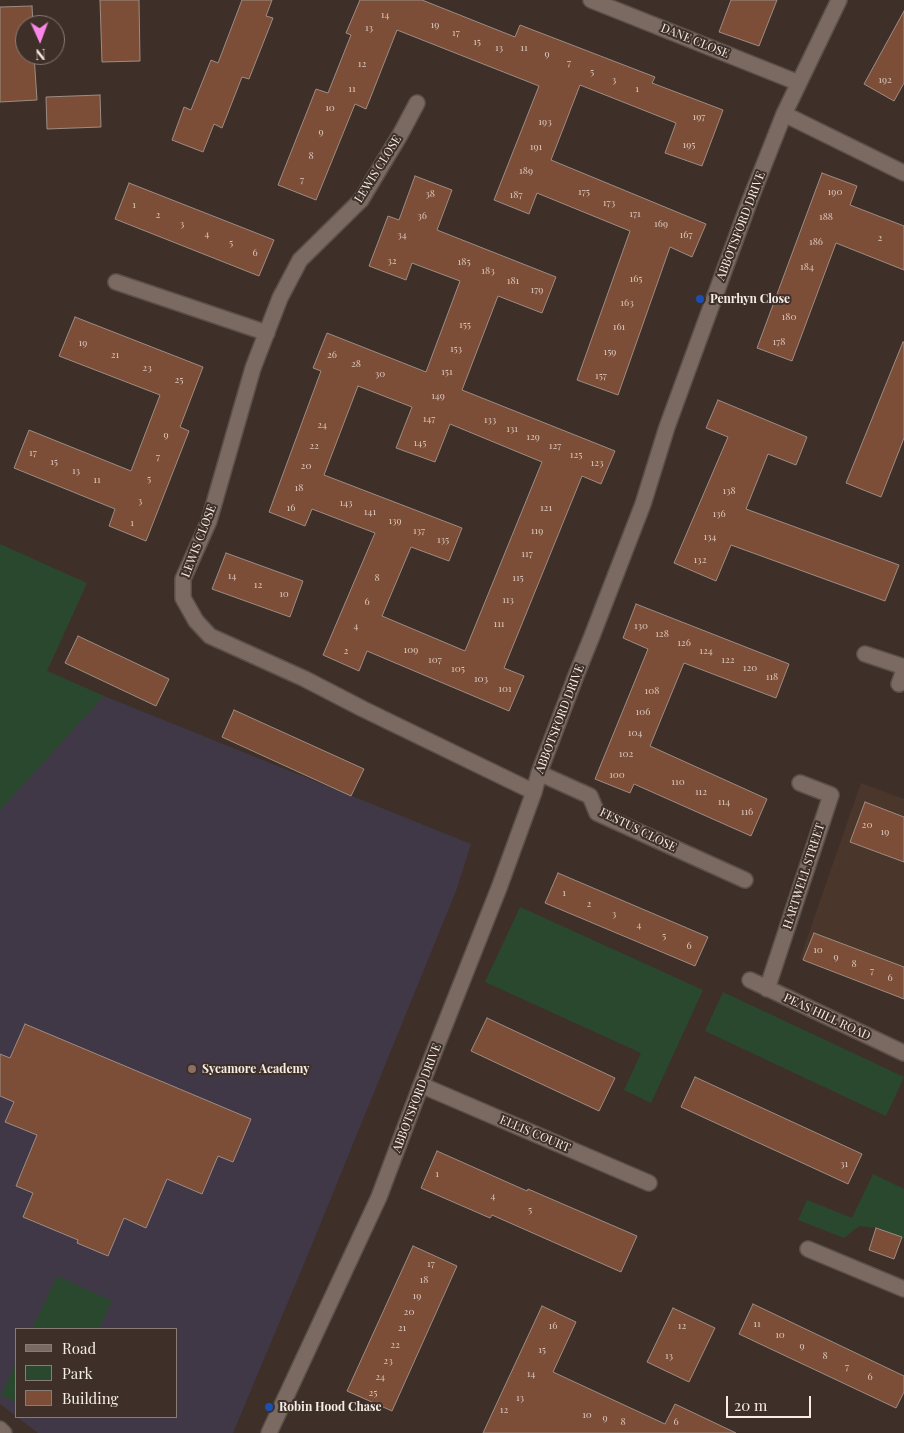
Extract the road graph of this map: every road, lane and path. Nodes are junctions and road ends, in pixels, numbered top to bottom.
1 (591, 0) edge
2 (840, 0) edge
3 (799, 83) junction
4 (417, 103) dead end
5 (784, 114) junction
6 (904, 173) edge
7 (116, 282) dead end
8 (267, 333) junction
9 (865, 654) dead end
10 (902, 674) edge
11 (539, 773) junction
12 (800, 783) dead end
13 (534, 792) junction
14 (746, 880) dead end
15 (750, 980) dead end
16 (767, 989) junction
17 (904, 1053) edge
18 (421, 1085) junction
19 (649, 1183) dead end
20 (808, 1249) dead end
21 (904, 1290) edge
22 (0, 1429) edge
23 (4, 1433) edge
24 (269, 1433) edge

1 - 3 street, DANE CLOSE
2 - 3 street, ABBOTSFORD DRIVE
3 - 5 street, ABBOTSFORD DRIVE
4 - 8 street, LEWIS CLOSE
5 - 6 street
5 - 11 street, ABBOTSFORD DRIVE
7 - 8 street
8 - 13 street, LEWIS CLOSE
9 - 10 street
11 - 13 street, ABBOTSFORD DRIVE
11 - 14 street, FESTUS CLOSE
12 - 16 street, HARTWELL STREET
13 - 18 street, ABBOTSFORD DRIVE
15 - 16 street, PEAS HILL ROAD
16 - 17 street, PEAS HILL ROAD
18 - 19 street, ELLIS COURT
18 - 24 street, ABBOTSFORD DRIVE
20 - 21 street
22 - 23 street

